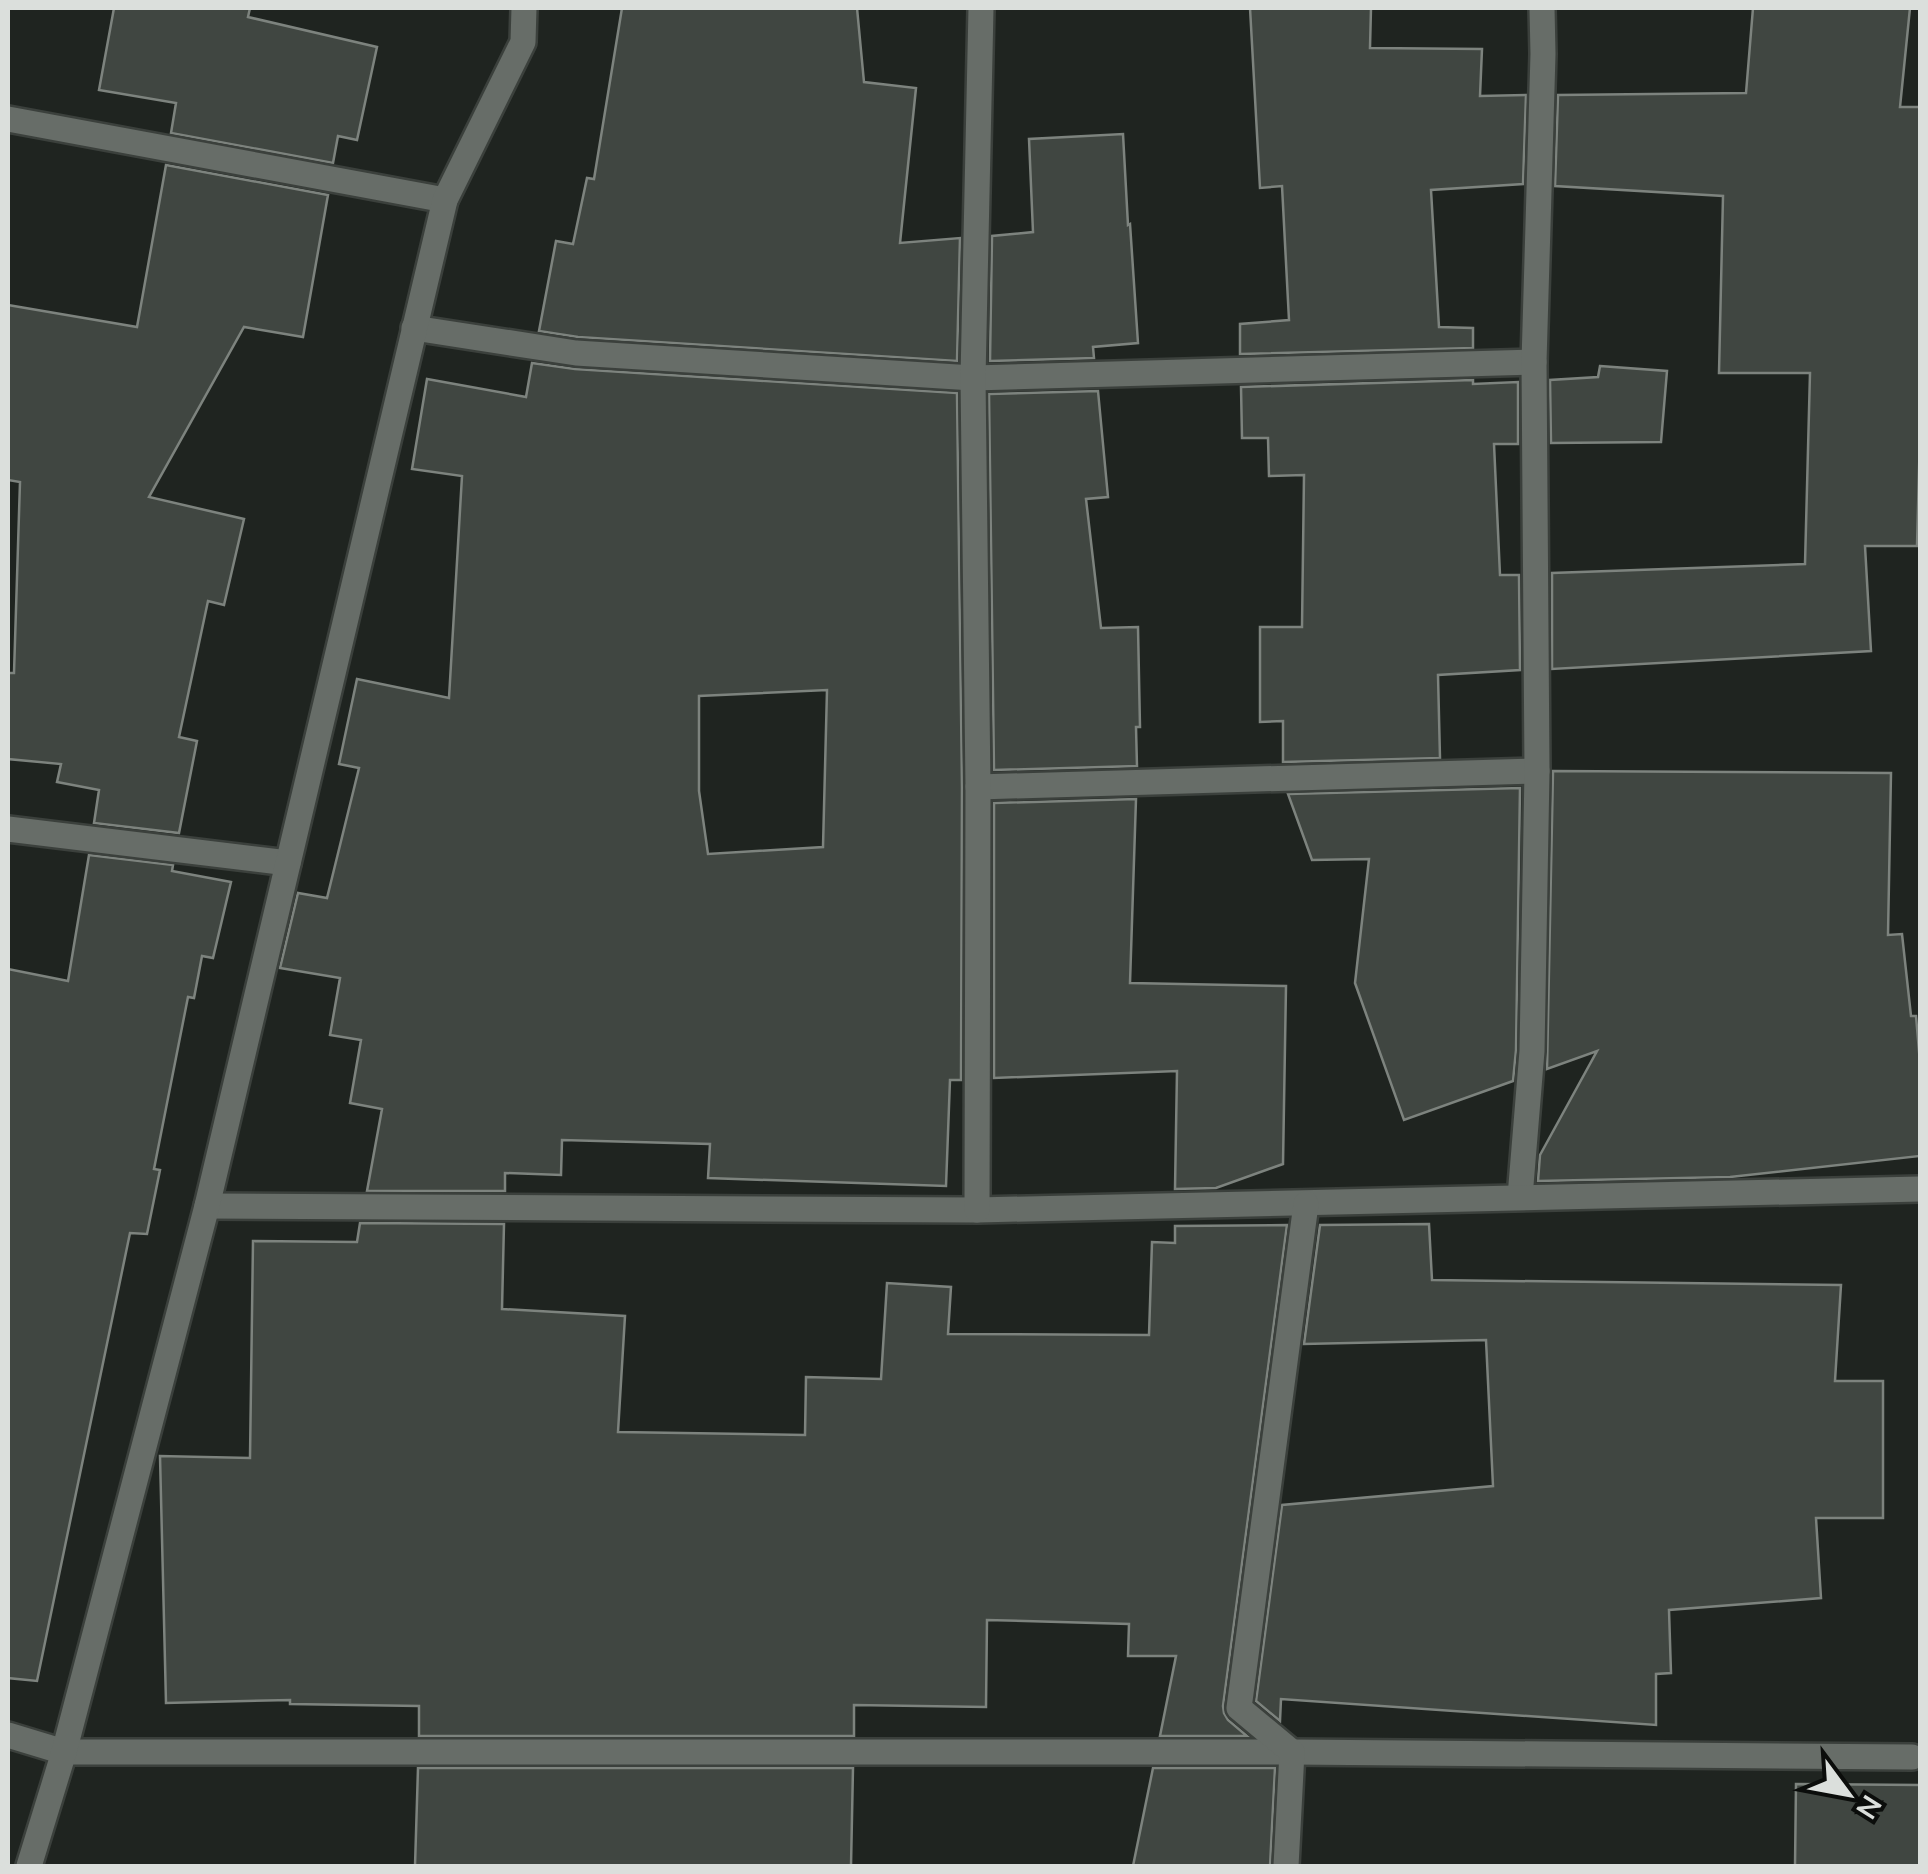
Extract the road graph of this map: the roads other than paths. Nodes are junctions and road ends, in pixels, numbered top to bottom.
1 (524, 8) edge
2 (981, 8) edge
3 (1542, 8) edge
4 (8, 119) edge
5 (445, 200) junction
6 (414, 328) junction
7 (1534, 362) junction
8 (974, 378) junction
9 (1537, 771) junction
10 (978, 787) junction
11 (8, 829) edge
12 (288, 863) junction
13 (1920, 1189) edge
14 (1520, 1197) junction
15 (1306, 1204) junction
16 (207, 1206) junction
17 (977, 1210) junction
18 (8, 1736) edge
19 (64, 1752) junction
20 (1292, 1752) junction
21 (1912, 1757) dead end
22 (28, 1866) edge
23 (1286, 1866) edge

1 - 5 street
2 - 8 street
3 - 7 street
4 - 5 street
5 - 6 street
6 - 8 street
6 - 12 street
7 - 8 street
7 - 9 street
8 - 10 street
9 - 10 street
9 - 14 street
10 - 17 street
11 - 12 street
12 - 16 street
13 - 14 street
14 - 15 street
15 - 17 street
15 - 20 street
16 - 17 street
16 - 19 street
18 - 19 street
19 - 20 street
19 - 22 street
20 - 21 street
20 - 23 street

